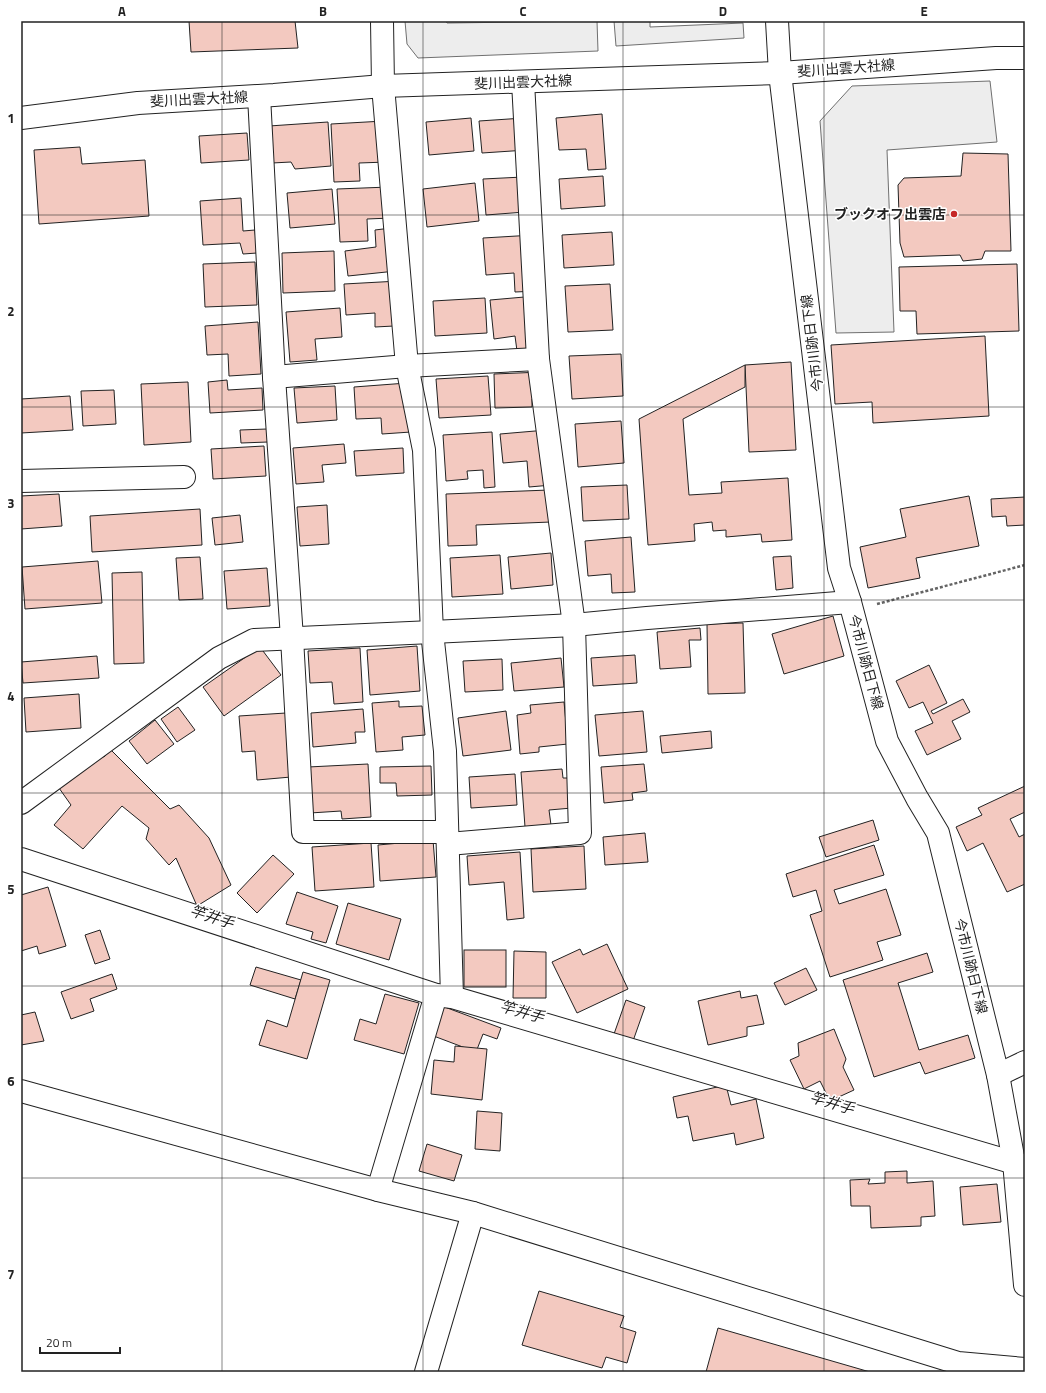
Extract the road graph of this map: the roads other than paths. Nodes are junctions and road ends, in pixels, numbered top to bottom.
1 (382, 21) edge
2 (777, 21) edge
3 (1025, 58) edge
4 (780, 73) junction
5 (523, 82) junction
6 (383, 86) junction
7 (259, 96) junction
8 (21, 118) edge
9 (538, 359) junction
10 (407, 366) junction
11 (274, 377) junction
12 (184, 477) dead end
13 (21, 481) edge
14 (851, 606) junction
15 (574, 625) junction
16 (432, 632) junction
17 (292, 638) junction
18 (21, 803) edge
19 (448, 838) junction
20 (21, 859) edge
21 (444, 996) junction
22 (1025, 1062) edge
23 (998, 1075) junction
24 (21, 1091) edge
25 (1019, 1164) edge
26 (378, 1190) junction
27 (473, 1213) junction
28 (1025, 1284) edge
29 (956, 1367) edge
30 (1025, 1369) edge
31 (426, 1372) edge

1 - 6 street
2 - 4 street, 今市川跡日下線
3 - 4 street, 斐川出雲大社線
4 - 5 street, 斐川出雲大社線
4 - 14 street, 今市川跡日下線
5 - 6 street, 斐川出雲大社線
5 - 9 street
6 - 7 street, 斐川出雲大社線
6 - 10 street
7 - 8 street, 斐川出雲大社線
7 - 11 street
9 - 10 street
9 - 15 street
10 - 11 street
10 - 16 street
11 - 17 street
12 - 13 street
14 - 15 street
14 - 23 street, 今市川跡日下線
15 - 16 street
15 - 19 street
16 - 17 street
16 - 19 street
17 - 18 street
17 - 19 street
19 - 21 street
20 - 21 street
21 - 25 street
21 - 26 street
22 - 23 street
23 - 25 street, 今市川跡日下線
24 - 26 street
25 - 28 street, 今市川跡日下線
26 - 27 street
27 - 29 street
27 - 31 street
29 - 30 street

